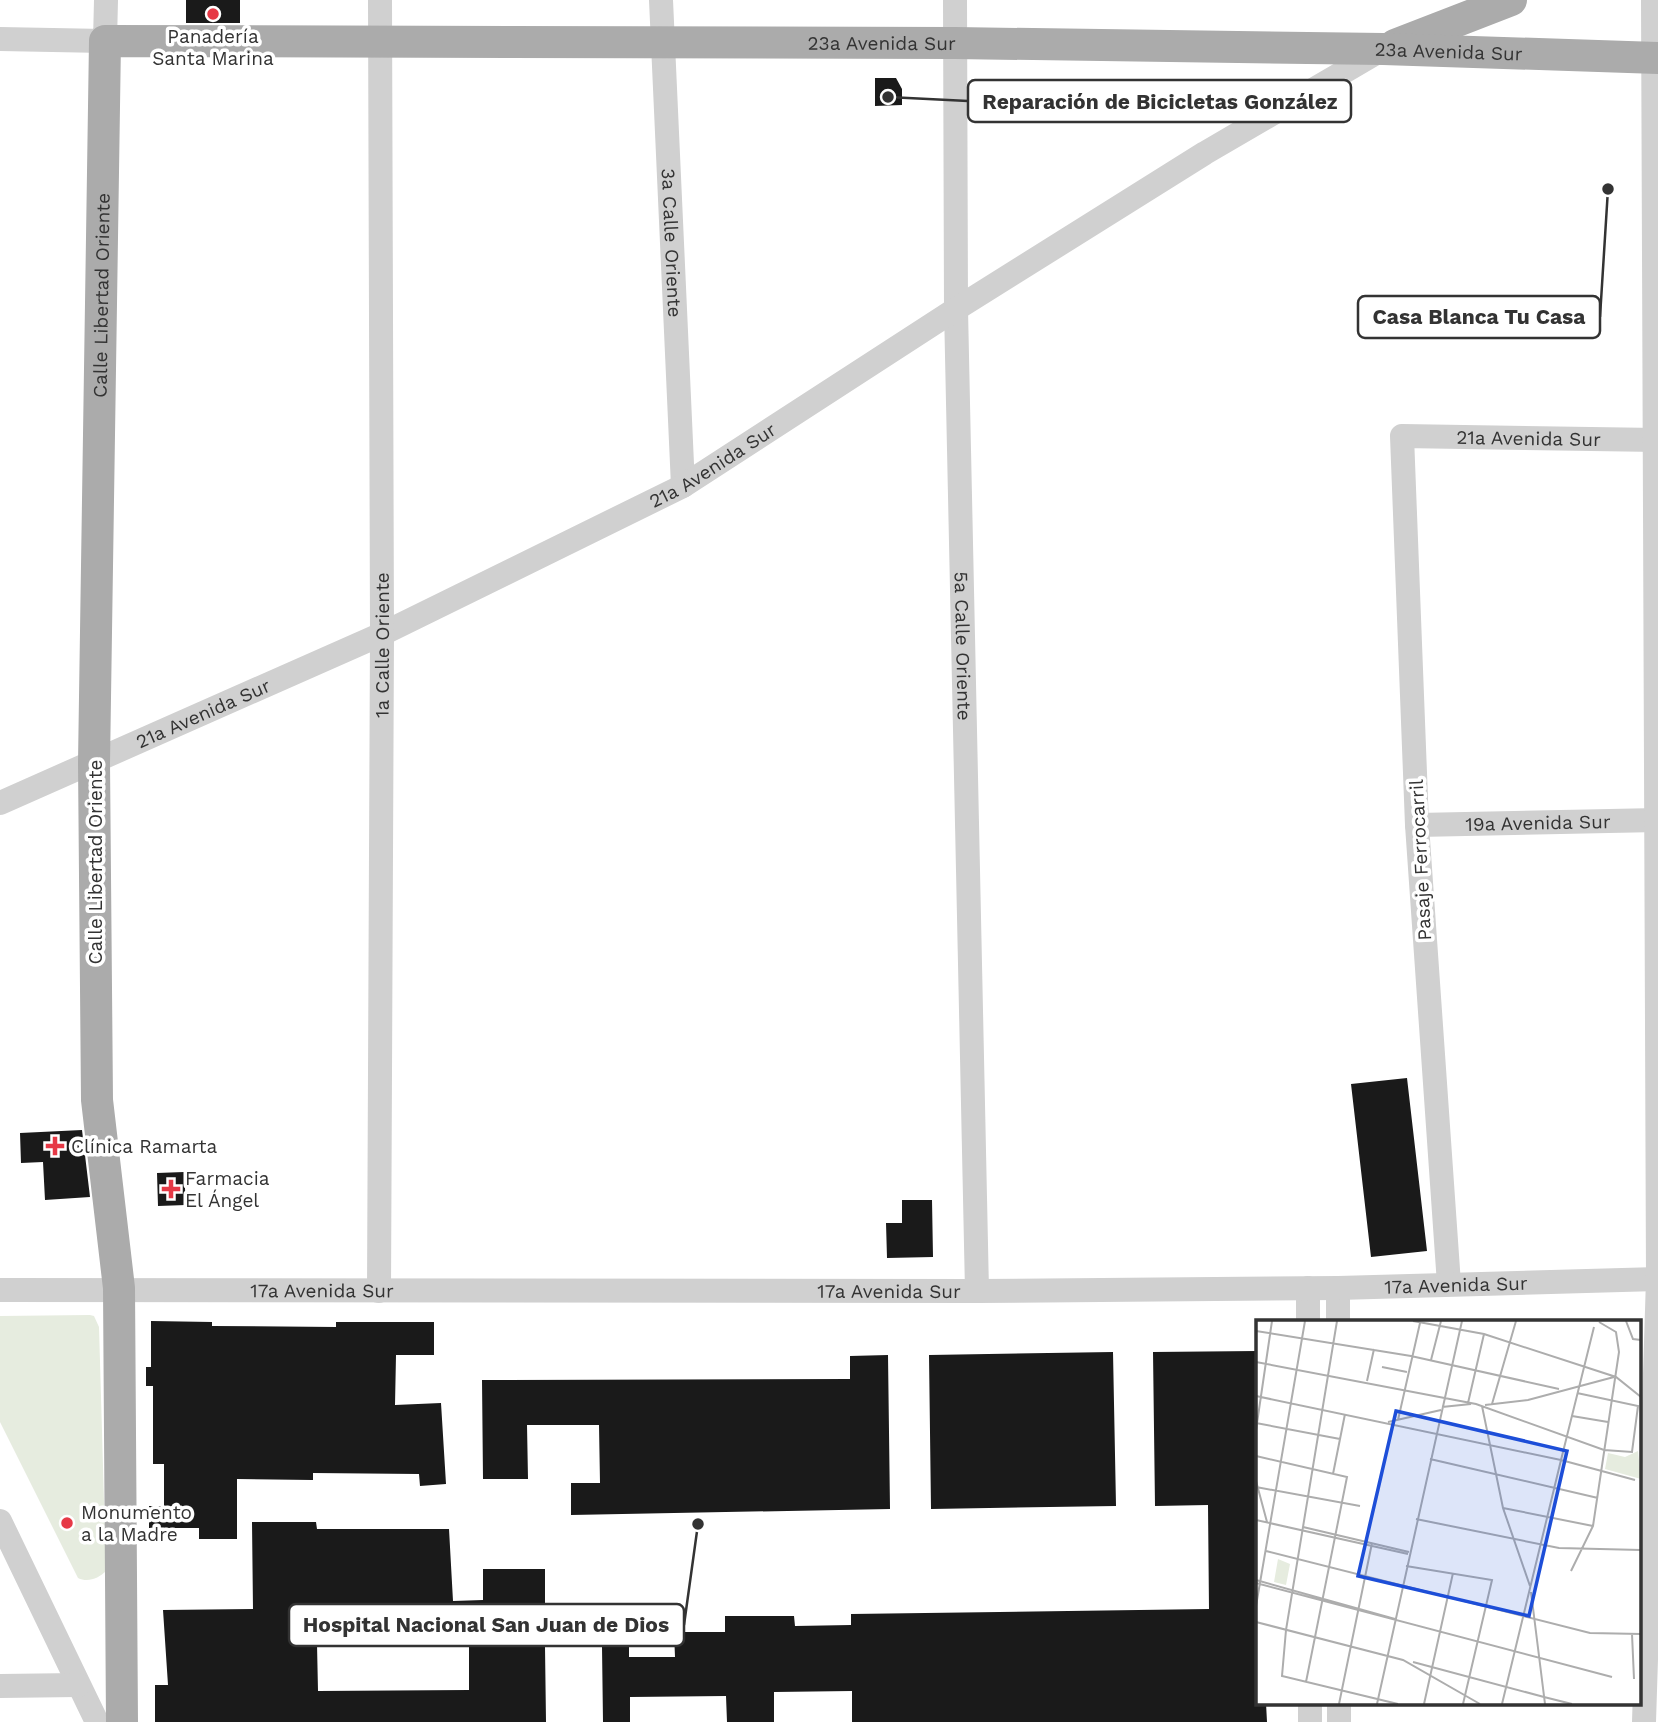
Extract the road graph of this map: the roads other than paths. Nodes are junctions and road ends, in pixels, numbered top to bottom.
1 (106, 0) edge
2 (380, 0) edge
3 (661, 0) edge
4 (955, 0) edge
5 (1511, 0) edge
6 (1653, 0) edge
7 (0, 38) edge
8 (105, 41) junction
9 (380, 42) junction
10 (955, 43) junction
11 (661, 44) junction
12 (1383, 49) junction
13 (1656, 58) edge
14 (956, 309) junction
15 (1402, 436) joint
16 (1656, 440) edge
17 (683, 486) junction
18 (382, 634) junction
19 (94, 763) junction
20 (0, 803) edge
21 (1658, 820) edge
22 (1417, 825) junction
23 (1658, 1279) edge
24 (1449, 1284) junction
25 (119, 1288) junction
26 (1308, 1288) junction
27 (1338, 1288) junction
28 (0, 1290) edge
29 (379, 1291) junction
30 (977, 1291) junction
31 (1308, 1320) edge
32 (1338, 1320) edge
33 (0, 1521) edge
34 (1647, 1660) edge
35 (78, 1685) junction
36 (0, 1686) edge
37 (1310, 1704) edge
38 (1339, 1704) edge
39 (97, 1722) edge
40 (122, 1722) edge
41 (1310, 1722) edge
42 (1339, 1722) edge
43 (1644, 1722) edge

1 - 8 street, Calle Libertad Oriente
2 - 9 street, 1a Calle Oriente
3 - 11 street, 3a Calle Oriente
4 - 10 street, 5a Calle Oriente
5 - 12 main road
6 - 13 street
7 - 8 street
8 - 9 main road, 23a Avenida Sur
8 - 19 main road, Calle Libertad Oriente
9 - 11 main road, 23a Avenida Sur
9 - 18 street, 1a Calle Oriente
10 - 11 main road, 23a Avenida Sur
10 - 12 main road, 23a Avenida Sur
10 - 14 street, 5a Calle Oriente
11 - 17 street, 3a Calle Oriente
12 - 13 main road, 23a Avenida Sur
12 - 14 street, 21a Avenida Sur
13 - 16 street
14 - 17 street, 21a Avenida Sur
14 - 30 street, 5a Calle Oriente
15 - 16 street, 21a Avenida Sur
15 - 22 street, Pasaje Ferrocarril
16 - 21 street
17 - 18 street, 21a Avenida Sur
18 - 19 street, 21a Avenida Sur
18 - 29 street, 1a Calle Oriente
19 - 20 street, 21a Avenida Sur
19 - 25 main road, Calle Libertad Oriente
21 - 22 street, 19a Avenida Sur
21 - 23 street
22 - 24 street, Pasaje Ferrocarril
23 - 24 street, 17a Avenida Sur
23 - 34 street
24 - 27 street, 17a Avenida Sur
25 - 28 street, 17a Avenida Sur
25 - 29 street, 17a Avenida Sur
25 - 40 main road, Calle Libertad Oriente
26 - 27 street, 17a Avenida Sur
26 - 30 street, 17a Avenida Sur
26 - 31 street
27 - 32 street
29 - 30 street, 17a Avenida Sur
33 - 35 street
34 - 43 street
35 - 36 street
35 - 39 street
37 - 41 street
38 - 42 street

